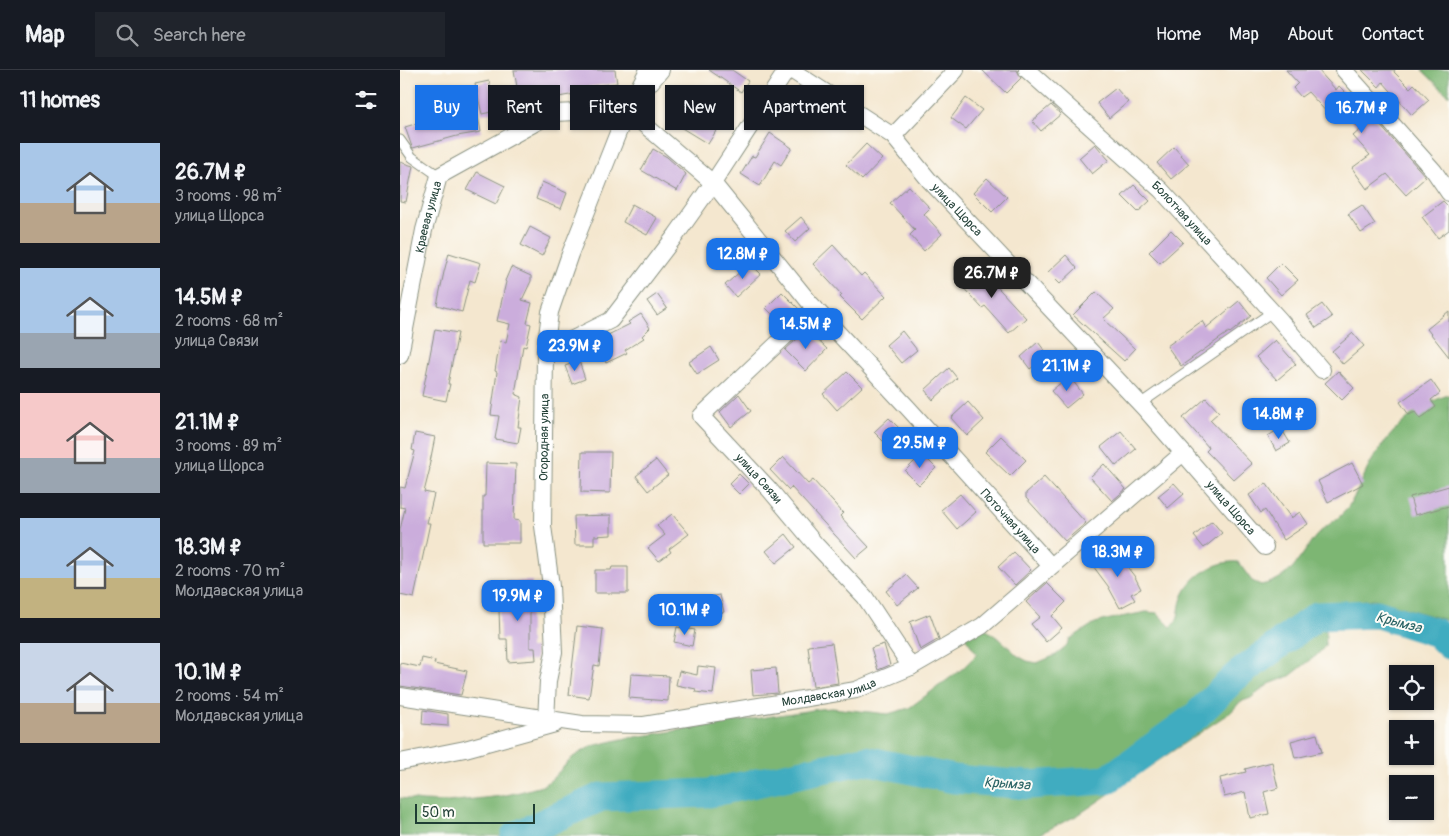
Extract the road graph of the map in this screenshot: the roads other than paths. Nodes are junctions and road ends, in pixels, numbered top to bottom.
1 (648, 70) edge
2 (661, 70) edge
3 (787, 70) edge
4 (791, 70) edge
5 (956, 70) edge
6 (1027, 70) edge
7 (1344, 70) edge
8 (640, 85) edge
9 (648, 85) edge
10 (570, 112) edge
11 (619, 130) edge
12 (651, 130) edge
13 (893, 136) junction
14 (400, 140) edge
15 (439, 176) junction
16 (713, 183) junction
17 (1449, 193) edge
18 (815, 308) junction
19 (1272, 312) junction
20 (546, 352) junction
21 (400, 355) edge
22 (1322, 370) dead end
23 (1140, 404) junction
24 (1182, 453) junction
25 (1265, 547) dead end
26 (1051, 566) junction
27 (911, 668) junction
28 (400, 696) edge
29 (554, 721) junction
30 (400, 762) edge

1 - 8 street
2 - 9 street
3 - 16 street
4 - 13 street, улица Щорса
5 - 13 street
6 - 19 street, Болотная улица
7 - 17 street
10 - 15 street, Краевая улица
11 - 20 street, Огородная улица
12 - 16 street, Поточная улица
13 - 23 street, улица Щорса
14 - 15 lane
15 - 21 street, Краевая улица
16 - 18 street, Поточная улица
16 - 20 street
18 - 26 street, Поточная улица
18 - 27 street, улица Связи
19 - 22 street, Болотная улица
19 - 23 lane
20 - 29 street, Огородная улица
23 - 24 street, улица Щорса
24 - 25 street, улица Щорса
24 - 26 street, Молдавская улица
26 - 27 street, Молдавская улица
27 - 29 street, Молдавская улица
28 - 29 street, Молдавская улица
29 - 30 street

